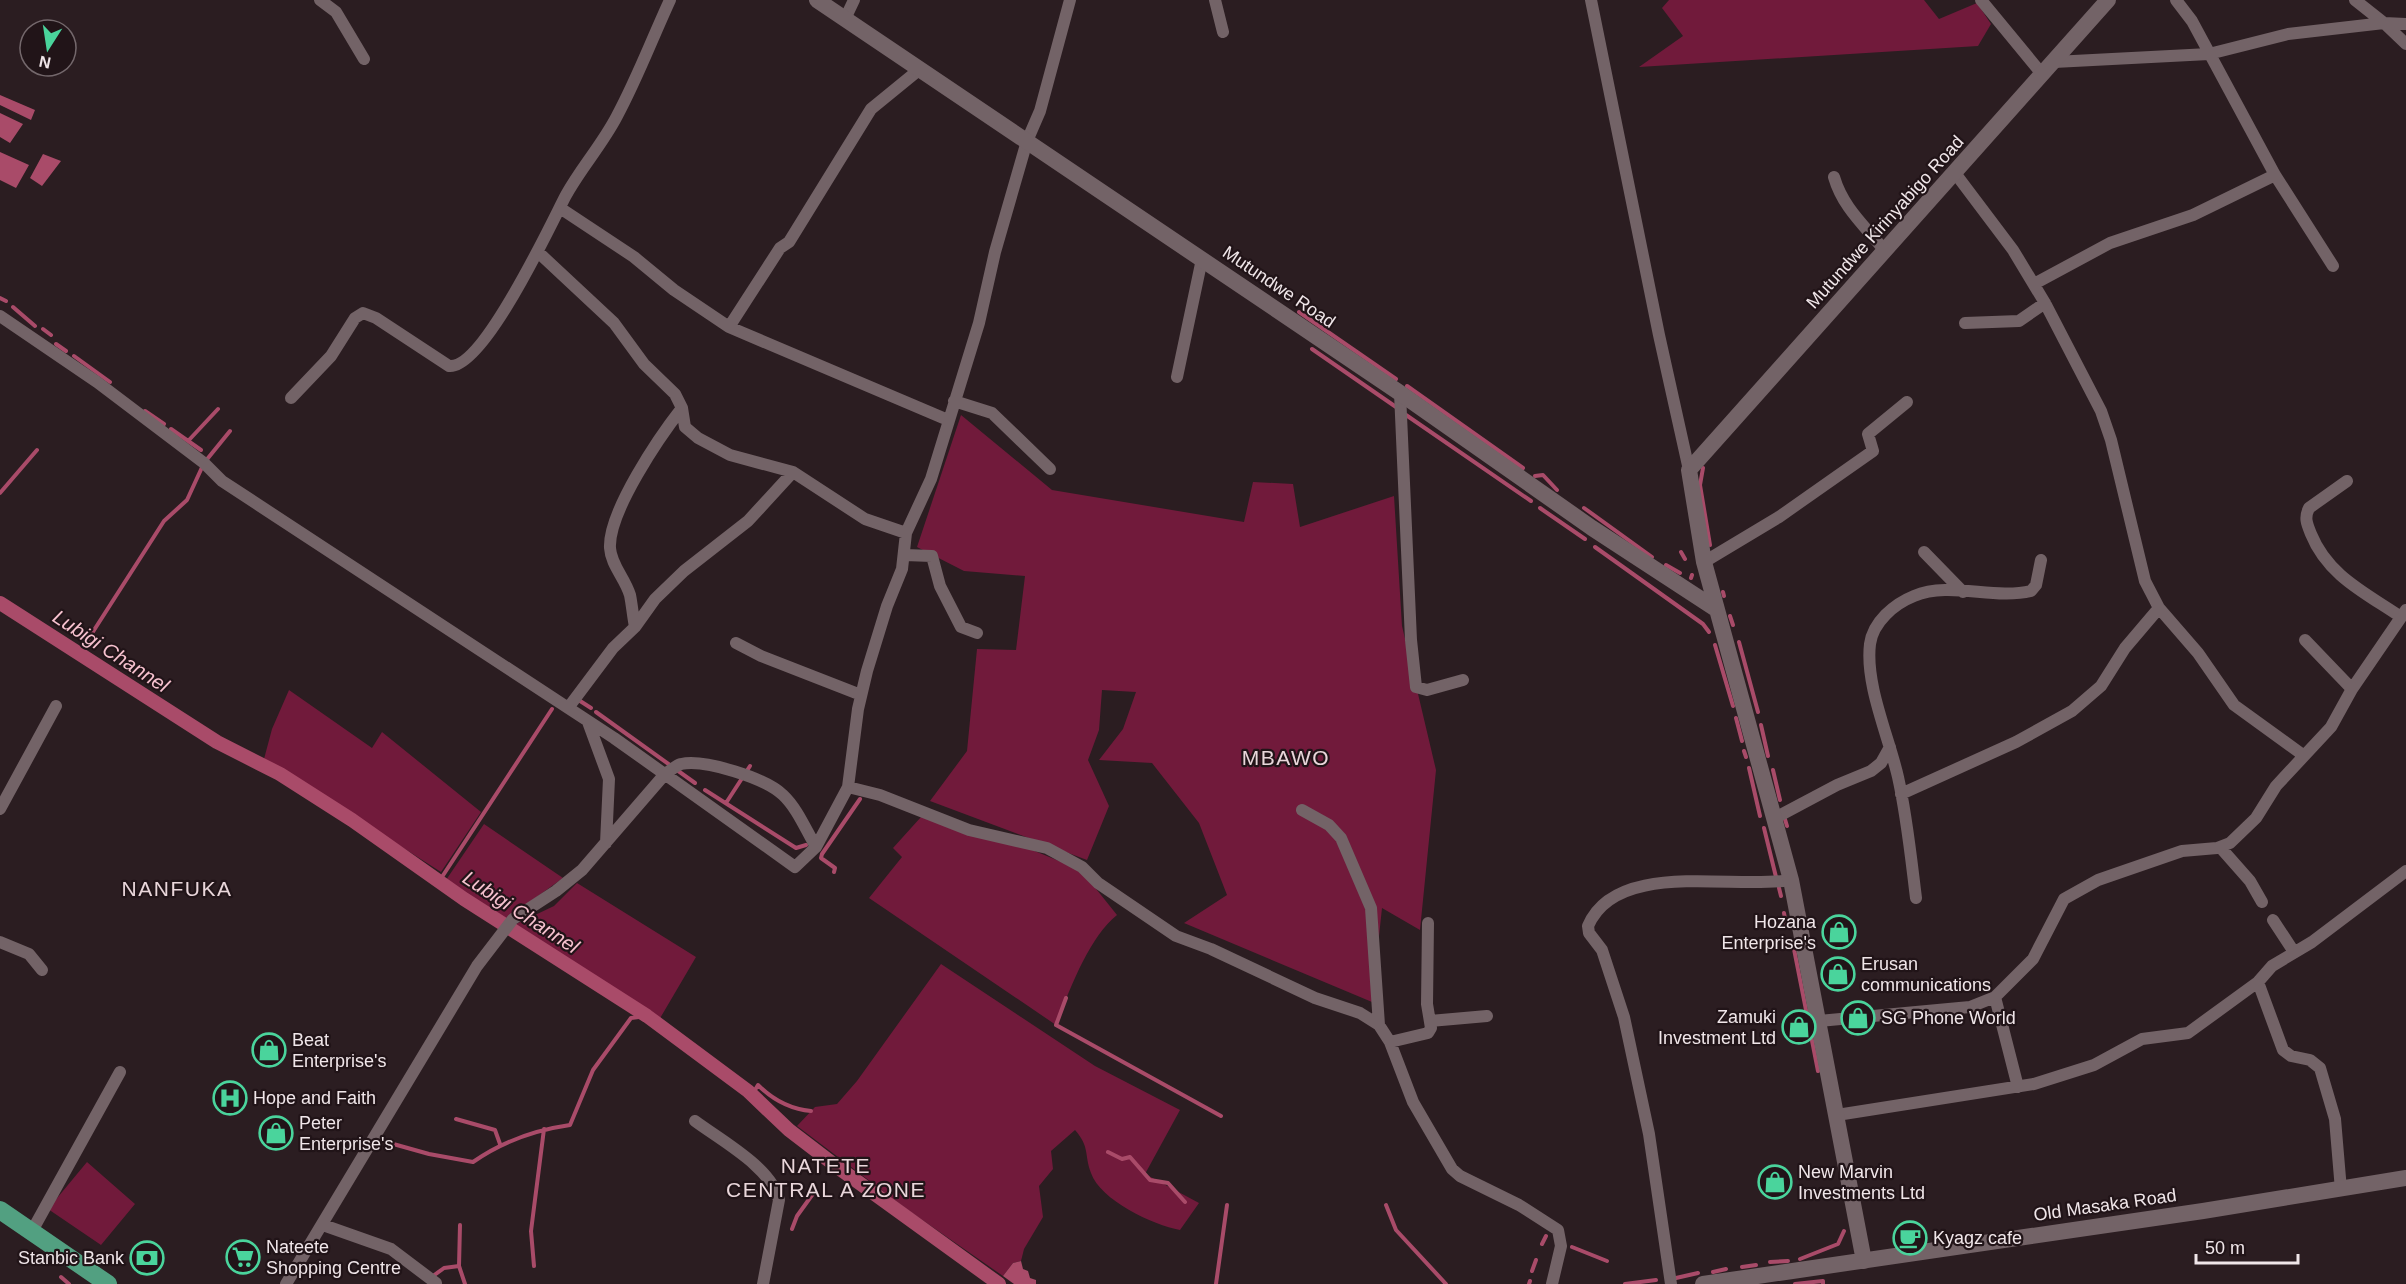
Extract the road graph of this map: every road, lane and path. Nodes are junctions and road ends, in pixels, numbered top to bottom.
1 (320, 0) edge
2 (670, 0) edge
3 (818, 0) edge
4 (854, 0) edge
5 (1070, 0) edge
6 (1215, 0) edge
7 (1591, 0) edge
8 (1981, 0) edge
9 (2108, 0) edge
10 (2176, 0) edge
11 (2355, 0) edge
12 (844, 19) junction
13 (2384, 23) junction
14 (2406, 24) edge
15 (1223, 32) dead end
16 (2406, 44) edge
17 (2209, 54) junction
18 (364, 59) dead end
19 (2054, 62) junction
20 (920, 69) junction
21 (2042, 74) junction
22 (1027, 141) junction
23 (1955, 174) junction
24 (2275, 175) junction
25 (1834, 177) dead end
26 (560, 208) junction
27 (1885, 251) junction
28 (538, 252) junction
29 (1202, 259) junction
30 (2333, 266) dead end
31 (2034, 284) junction
32 (2045, 303) junction
33 (0, 316) edge
34 (1965, 323) dead end
35 (729, 327) junction
36 (1177, 377) dead end
37 (1400, 393) junction
38 (291, 398) dead end
39 (954, 401) junction
40 (1907, 402) dead end
41 (682, 408) junction
42 (948, 420) junction
43 (1050, 469) dead end
44 (1689, 470) junction
45 (793, 472) junction
46 (2347, 481) dead end
47 (906, 533) junction
48 (1924, 552) dead end
49 (905, 555) junction
50 (2040, 560) dead end
51 (1704, 562) junction
52 (1963, 592) junction
53 (2159, 608) junction
54 (1716, 609) junction
55 (2404, 613) edge
56 (635, 627) junction
57 (976, 633) dead end
58 (2305, 640) dead end
59 (736, 643) dead end
60 (1463, 680) dead end
61 (2352, 689) junction
62 (861, 695) junction
63 (56, 706) dead end
64 (568, 708) junction
65 (588, 721) junction
66 (1890, 747) junction
67 (2303, 755) junction
68 (665, 774) junction
69 (848, 787) junction
70 (1901, 794) junction
71 (0, 809) edge
72 (1302, 810) dead end
73 (1775, 818) junction
74 (606, 843) junction
75 (816, 847) junction
76 (2220, 847) junction
77 (2406, 871) edge
78 (1791, 880) junction
79 (1916, 898) dead end
80 (2262, 902) dead end
81 (2273, 920) dead end
82 (1428, 923) dead end
83 (0, 942) edge
84 (2294, 952) junction
85 (42, 970) dead end
86 (2258, 982) junction
87 (1995, 997) junction
88 (1487, 1016) dead end
89 (1430, 1021) junction
90 (1819, 1021) junction
91 (1379, 1025) junction
92 (1390, 1042) junction
93 (120, 1072) dead end
94 (2018, 1087) junction
95 (1837, 1115) junction
96 (695, 1122) dead end
97 (2406, 1178) edge
98 (2341, 1190) junction
99 (0, 1210) edge
100 (323, 1225) junction
101 (32, 1231) junction
102 (1864, 1262) junction
103 (436, 1282) dead end
104 (108, 1284) edge
105 (286, 1284) edge
106 (763, 1284) edge
107 (1552, 1284) edge
108 (1671, 1284) edge
109 (1703, 1284) edge

1 - 18 street
2 - 26 street
3 - 12 main road, Mutundwe Road
4 - 12 street
5 - 22 street
6 - 15 street
7 - 44 street
8 - 21 street
9 - 19 main road, Mutundwe Kirinyabigo Road
10 - 17 street
11 - 13 street
12 - 20 main road, Mutundwe Road
13 - 14 street
13 - 16 street
13 - 17 street
17 - 19 street
17 - 24 street
19 - 21 main road, Mutundwe Kirinyabigo Road
20 - 22 main road, Mutundwe Road
20 - 35 street
21 - 23 main road, Mutundwe Kirinyabigo Road
22 - 29 main road, Mutundwe Road
22 - 39 street
23 - 27 main road, Mutundwe Kirinyabigo Road
23 - 31 street
24 - 30 street
24 - 31 street
25 - 27 street
26 - 28 street
26 - 35 street
27 - 44 main road, Mutundwe Kirinyabigo Road
28 - 38 street
28 - 41 street
29 - 36 street
29 - 37 main road, Mutundwe Road
31 - 32 street
32 - 34 street
32 - 53 street
33 - 64 street
35 - 42 street
37 - 54 main road, Mutundwe Road
37 - 60 street
39 - 42 street
39 - 43 street
40 - 51 street
41 - 45 street
41 - 56 street
42 - 47 street
44 - 51 main road
45 - 47 street
45 - 56 street
46 - 55 street
47 - 49 street
48 - 52 street
49 - 57 street
49 - 62 street
50 - 52 street
51 - 54 main road
52 - 66 street
53 - 67 street
53 - 70 street
54 - 73 main road
55 - 61 street
56 - 64 street
58 - 61 street
59 - 62 street
61 - 67 street
62 - 69 street
63 - 71 street
64 - 65 street
65 - 68 street
65 - 74 street
66 - 70 street
66 - 73 street
67 - 76 street
68 - 74 street
68 - 75 street
68 - 75 street
69 - 75 street
69 - 91 street
70 - 79 street
72 - 91 street
73 - 78 main road
74 - 100 street
76 - 80 street
76 - 87 street
77 - 84 street
78 - 90 main road
78 - 108 street
81 - 84 street
82 - 89 street
83 - 85 street
84 - 86 street
86 - 94 street
86 - 98 street
87 - 90 street
87 - 94 street
88 - 89 street
89 - 92 street
90 - 95 main road
91 - 92 street
92 - 107 street
93 - 101 street
94 - 95 street
95 - 102 main road
96 - 106 street
97 - 98 main road, Old Masaka Road
98 - 102 main road, Old Masaka Road
99 - 101 main road
100 - 103 street
100 - 105 street
101 - 104 main road
102 - 109 main road, Old Masaka Road

